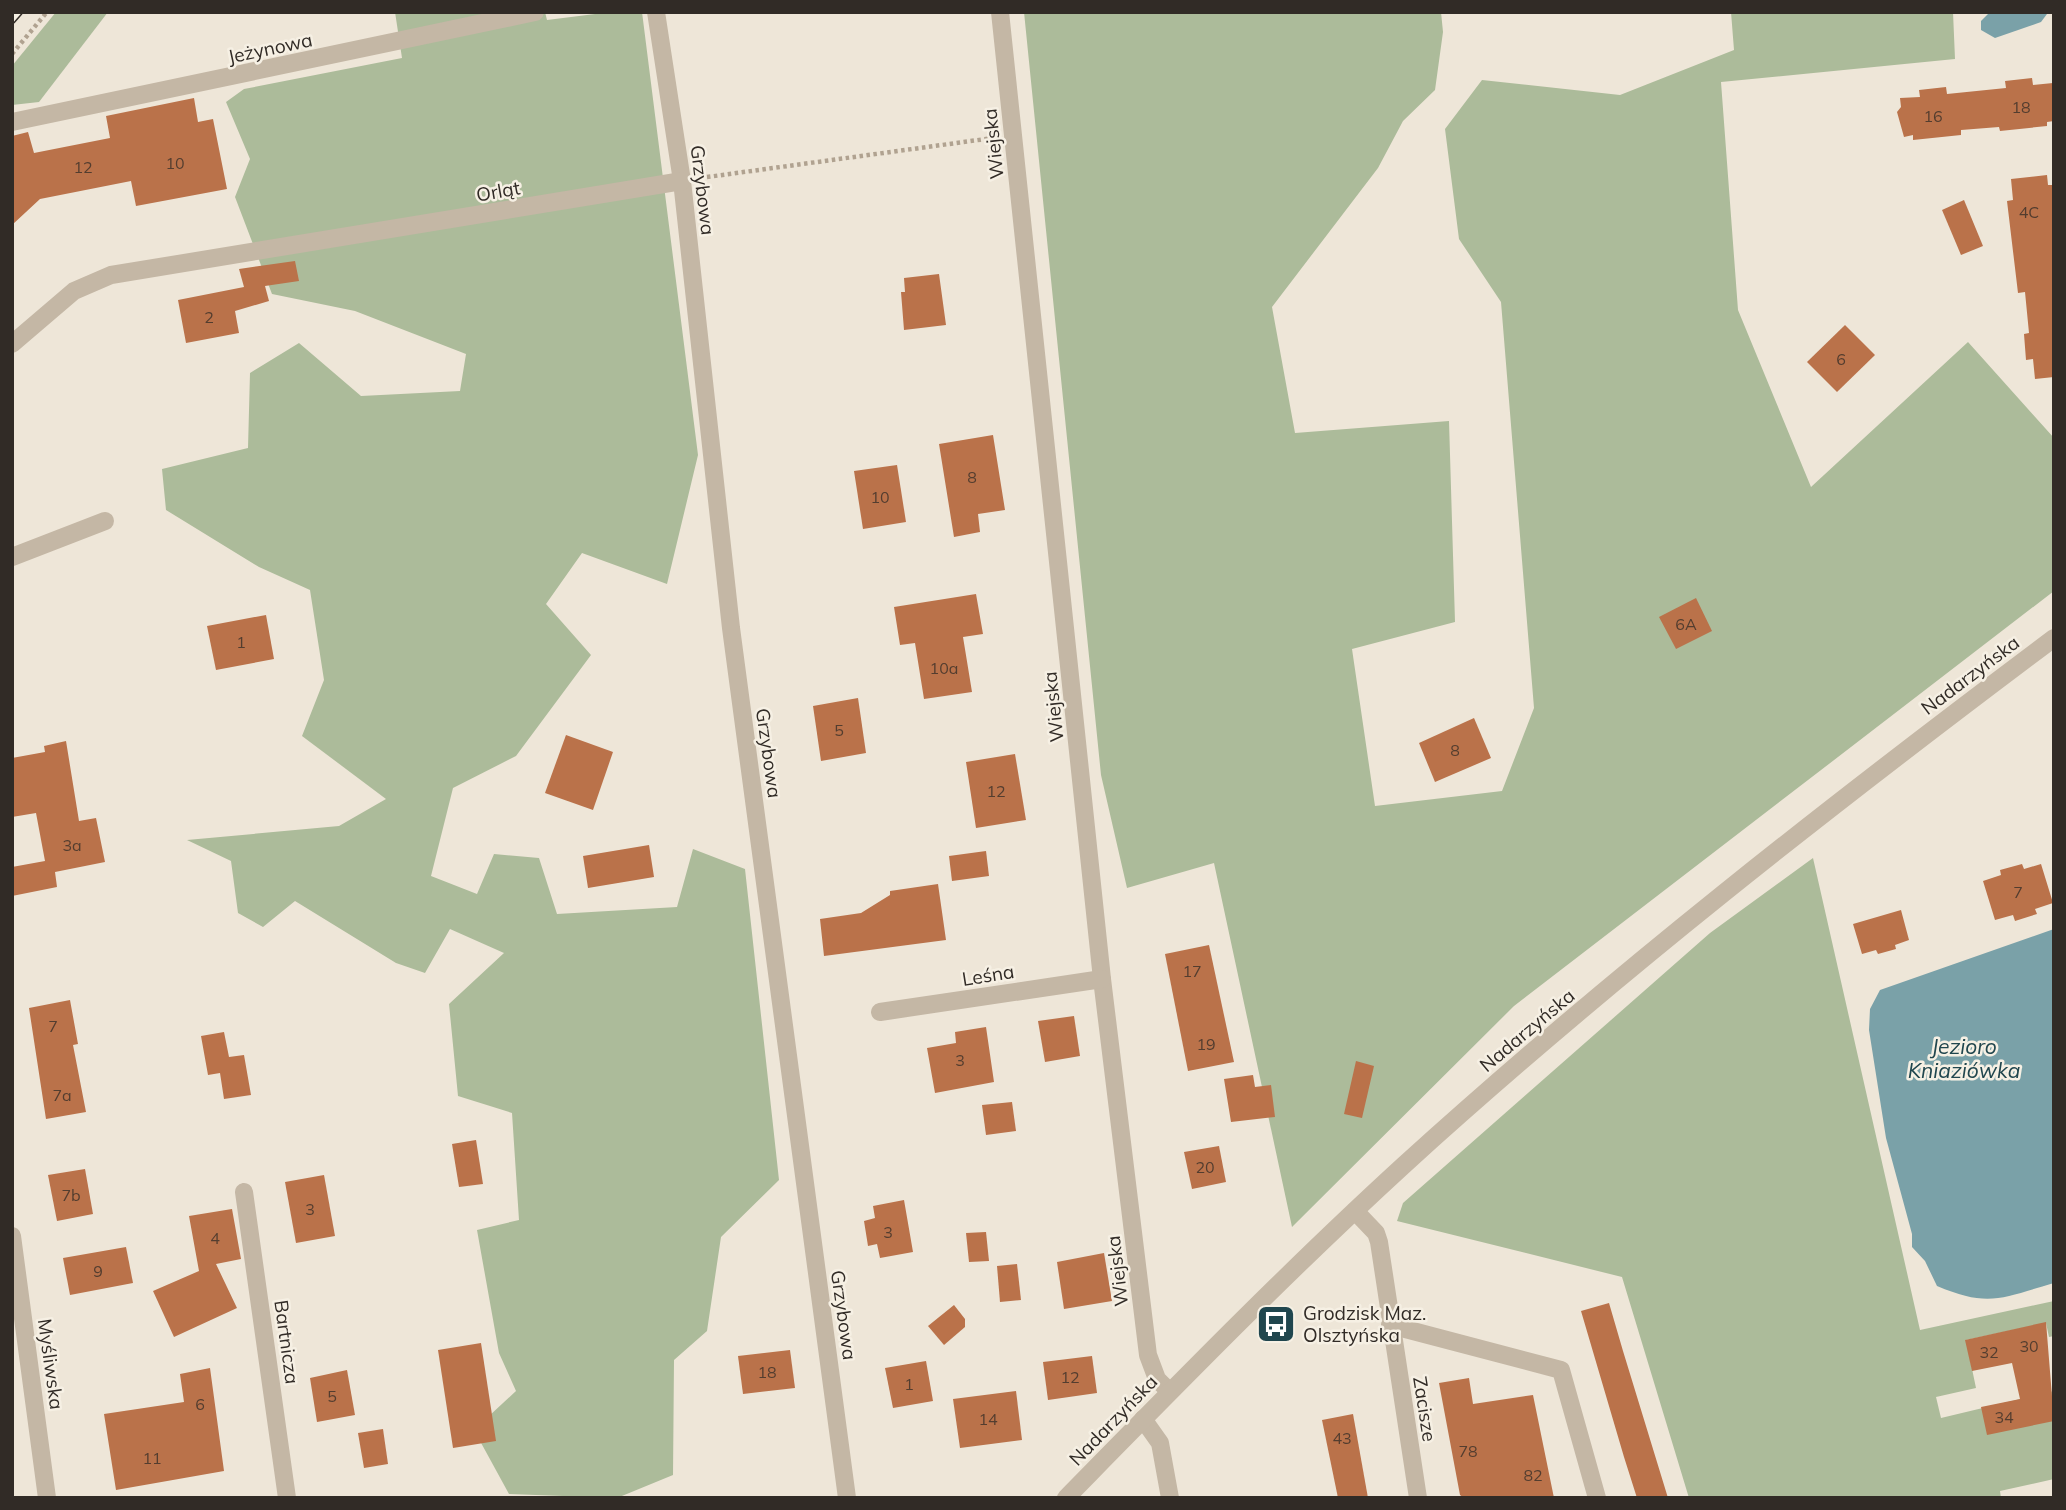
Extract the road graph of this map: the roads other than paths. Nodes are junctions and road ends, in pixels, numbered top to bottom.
1 (535, 12) edge
2 (656, 12) edge
3 (1000, 12) edge
4 (12, 122) edge
5 (682, 181) junction
6 (12, 344) edge
7 (105, 521) dead end
8 (12, 556) edge
9 (2054, 638) edge
10 (1102, 979) junction
11 (880, 1012) dead end
12 (244, 1192) dead end
13 (1355, 1211) junction
14 (12, 1236) edge
15 (1390, 1325) junction
16 (1169, 1391) junction
17 (1143, 1419) junction
18 (47, 1498) edge
19 (287, 1498) edge
20 (848, 1498) edge
21 (1066, 1498) edge
22 (1170, 1498) edge
23 (1418, 1498) edge
24 (1597, 1498) edge

1 - 4 street, Jeżynowa
2 - 5 street, Grzybowa
3 - 10 street, Wiejska
5 - 6 street, Orląt
5 - 20 street, Grzybowa
7 - 8 street
9 - 13 street, Nadarzyńska
10 - 11 street, Leśna
10 - 16 street, Wiejska
12 - 19 street, Bartnicza
13 - 15 street, Zacisze
13 - 16 street, Nadarzyńska
14 - 18 street, Myśliwska
15 - 23 street, Zacisze
15 - 24 street
16 - 17 street, Nadarzyńska
17 - 21 street, Nadarzyńska
17 - 22 street

